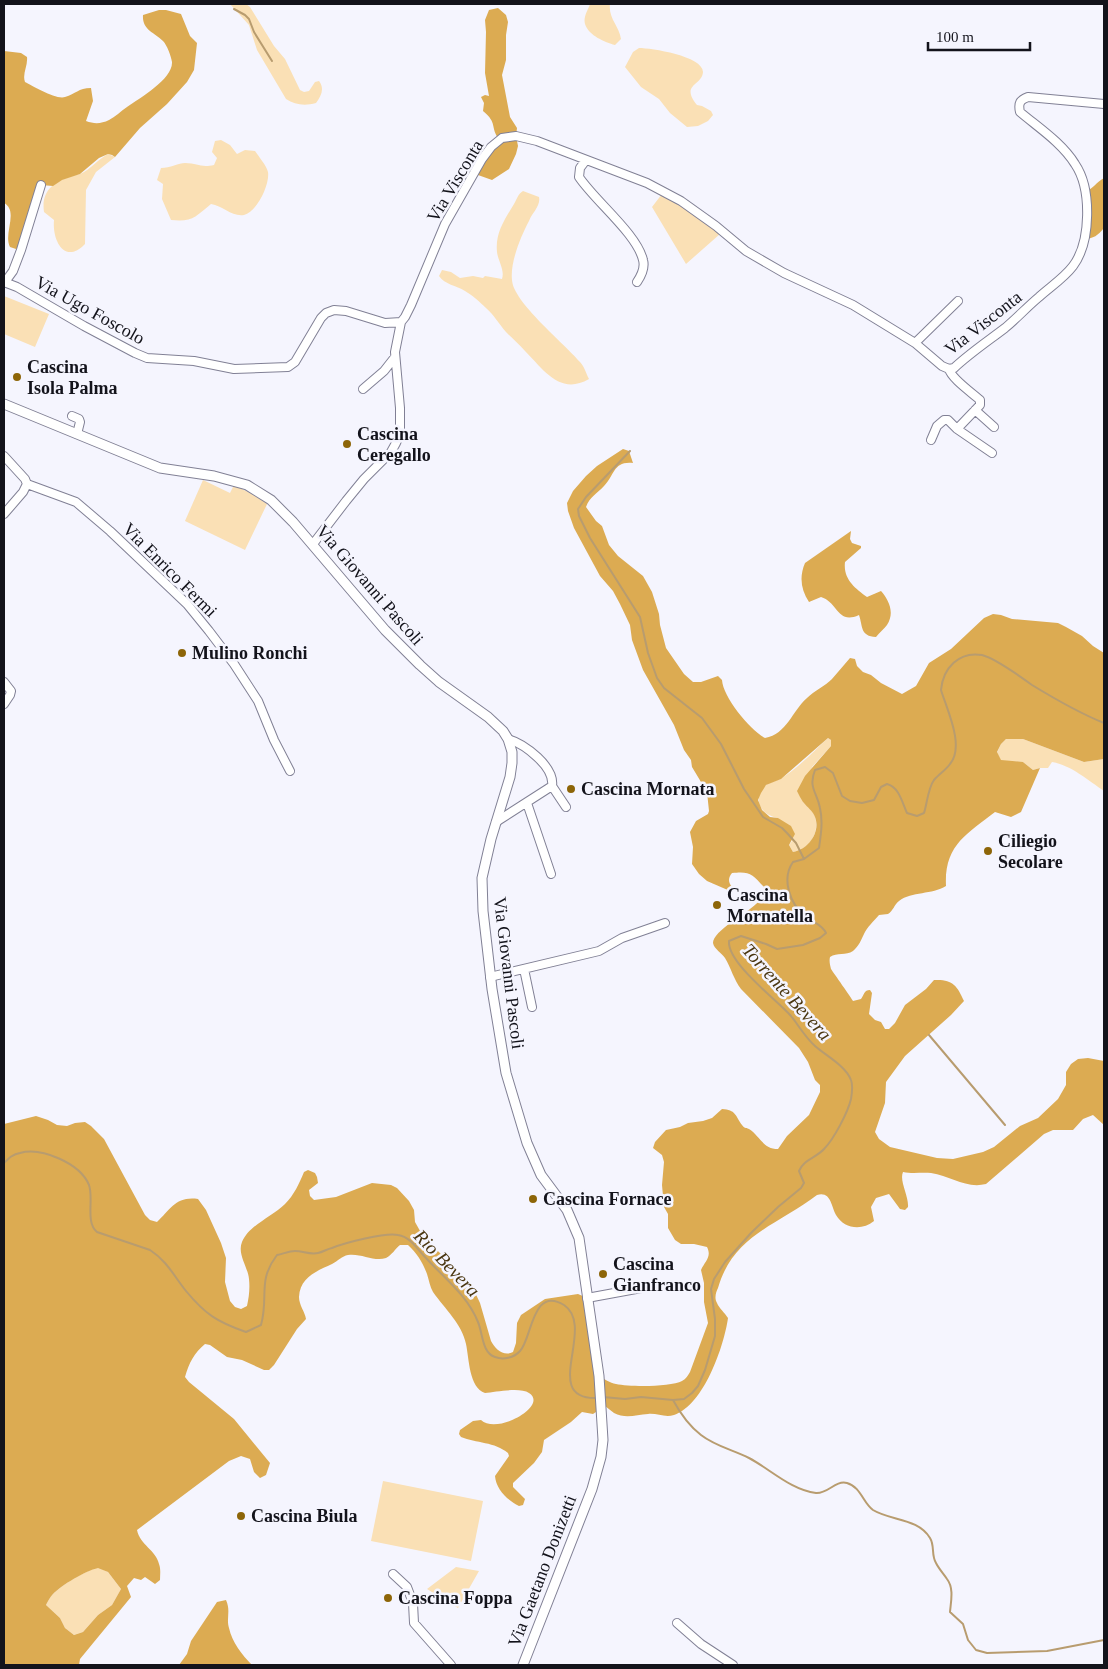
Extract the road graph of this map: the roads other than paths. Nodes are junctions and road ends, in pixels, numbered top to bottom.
1 (1104, 104) edge
2 (586, 160) junction
3 (41, 185) dead end
4 (4, 282) edge
5 (637, 282) dead end
6 (958, 301) dead end
7 (400, 322) junction
8 (914, 343) junction
9 (395, 357) junction
10 (948, 369) junction
11 (363, 389) dead end
12 (4, 404) edge
13 (975, 410) junction
14 (72, 416) dead end
15 (994, 427) dead end
16 (957, 429) junction
17 (77, 434) junction
18 (931, 440) dead end
19 (992, 453) dead end
20 (4, 456) edge
21 (27, 484) junction
22 (4, 514) edge
23 (313, 544) junction
24 (4, 682) edge
25 (4, 704) edge
26 (508, 739) junction
27 (290, 771) dead end
28 (552, 786) junction
29 (527, 803) junction
30 (566, 807) dead end
31 (496, 822) junction
32 (552, 874) dead end
33 (665, 923) dead end
34 (524, 969) junction
35 (490, 977) junction
36 (532, 1007) dead end
37 (647, 1287) dead end
38 (587, 1298) junction
39 (592, 1489) joint
40 (393, 1574) dead end
41 (677, 1623) dead end
42 (450, 1665) edge
43 (524, 1665) edge
44 (733, 1665) edge

1 - 10 street, Via Visconta
2 - 5 street
2 - 7 street, Via Visconta
2 - 8 street, Via Visconta
3 - 4 street
4 - 7 street, Via Ugo Foscolo
6 - 8 street
7 - 9 street
8 - 10 street, Via Visconta
9 - 11 street
9 - 23 street
10 - 13 street
12 - 17 street, Via Giovanni Pascoli
13 - 15 street
13 - 16 street
14 - 17 street
16 - 18 street
16 - 19 street
17 - 23 street, Via Giovanni Pascoli
20 - 21 street
21 - 22 street
21 - 27 street, Via Enrico Fermi
23 - 26 street, Via Giovanni Pascoli
24 - 25 street
26 - 28 street
26 - 31 street, Via Giovanni Pascoli
28 - 29 street
28 - 30 street
29 - 31 street
29 - 32 street
31 - 35 street, Via Giovanni Pascoli
33 - 34 street
34 - 35 street
34 - 36 street
35 - 38 street, Via Giovanni Pascoli
37 - 38 street
38 - 39 street, Via Giovanni Pascoli
39 - 43 street, Via Gaetano Donizetti
40 - 42 street
41 - 44 street

